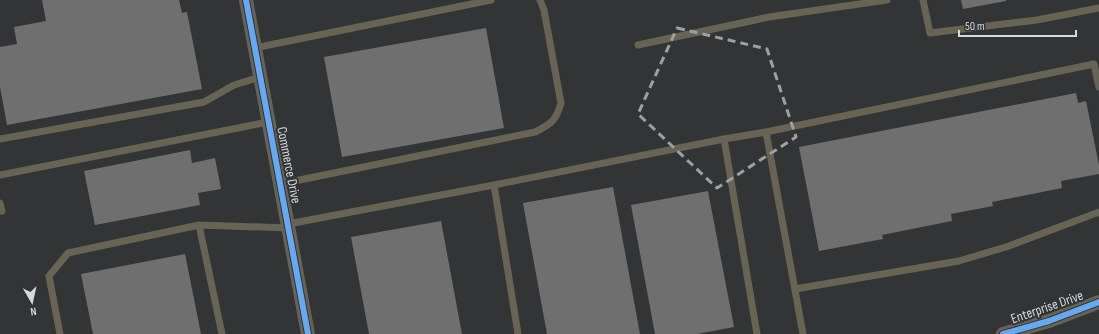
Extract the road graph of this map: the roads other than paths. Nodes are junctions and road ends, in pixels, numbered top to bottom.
1 (246, 0) edge
2 (491, 0) edge
3 (540, 0) edge
4 (887, 0) edge
5 (923, 0) edge
6 (1099, 8) edge
7 (638, 45) dead end
8 (254, 48) junction
9 (260, 77) junction
10 (1099, 87) edge
11 (268, 122) junction
12 (766, 132) junction
13 (0, 139) edge
14 (724, 139) junction
15 (0, 175) edge
16 (280, 184) junction
17 (494, 185) junction
18 (1099, 212) edge
19 (199, 225) junction
20 (288, 226) junction
21 (796, 290) junction
22 (1099, 302) edge
23 (60, 334) edge
24 (222, 334) edge
25 (308, 334) edge
26 (518, 334) edge
27 (757, 334) edge
28 (803, 334) edge
29 (1003, 334) edge

1 - 8 street, Commerce Drive
2 - 8 lane
3 - 16 lane
4 - 7 lane
5 - 6 lane
8 - 9 street, Commerce Drive
9 - 11 street, Commerce Drive
9 - 13 lane
10 - 12 lane
11 - 15 lane
11 - 16 street, Commerce Drive
12 - 14 lane
12 - 21 lane
14 - 17 lane
14 - 27 lane
16 - 20 street, Commerce Drive
17 - 20 lane
17 - 26 lane
18 - 21 lane
19 - 20 lane
19 - 23 lane
19 - 24 lane
20 - 25 street, Commerce Drive
21 - 28 lane
22 - 29 street, Enterprise Drive

